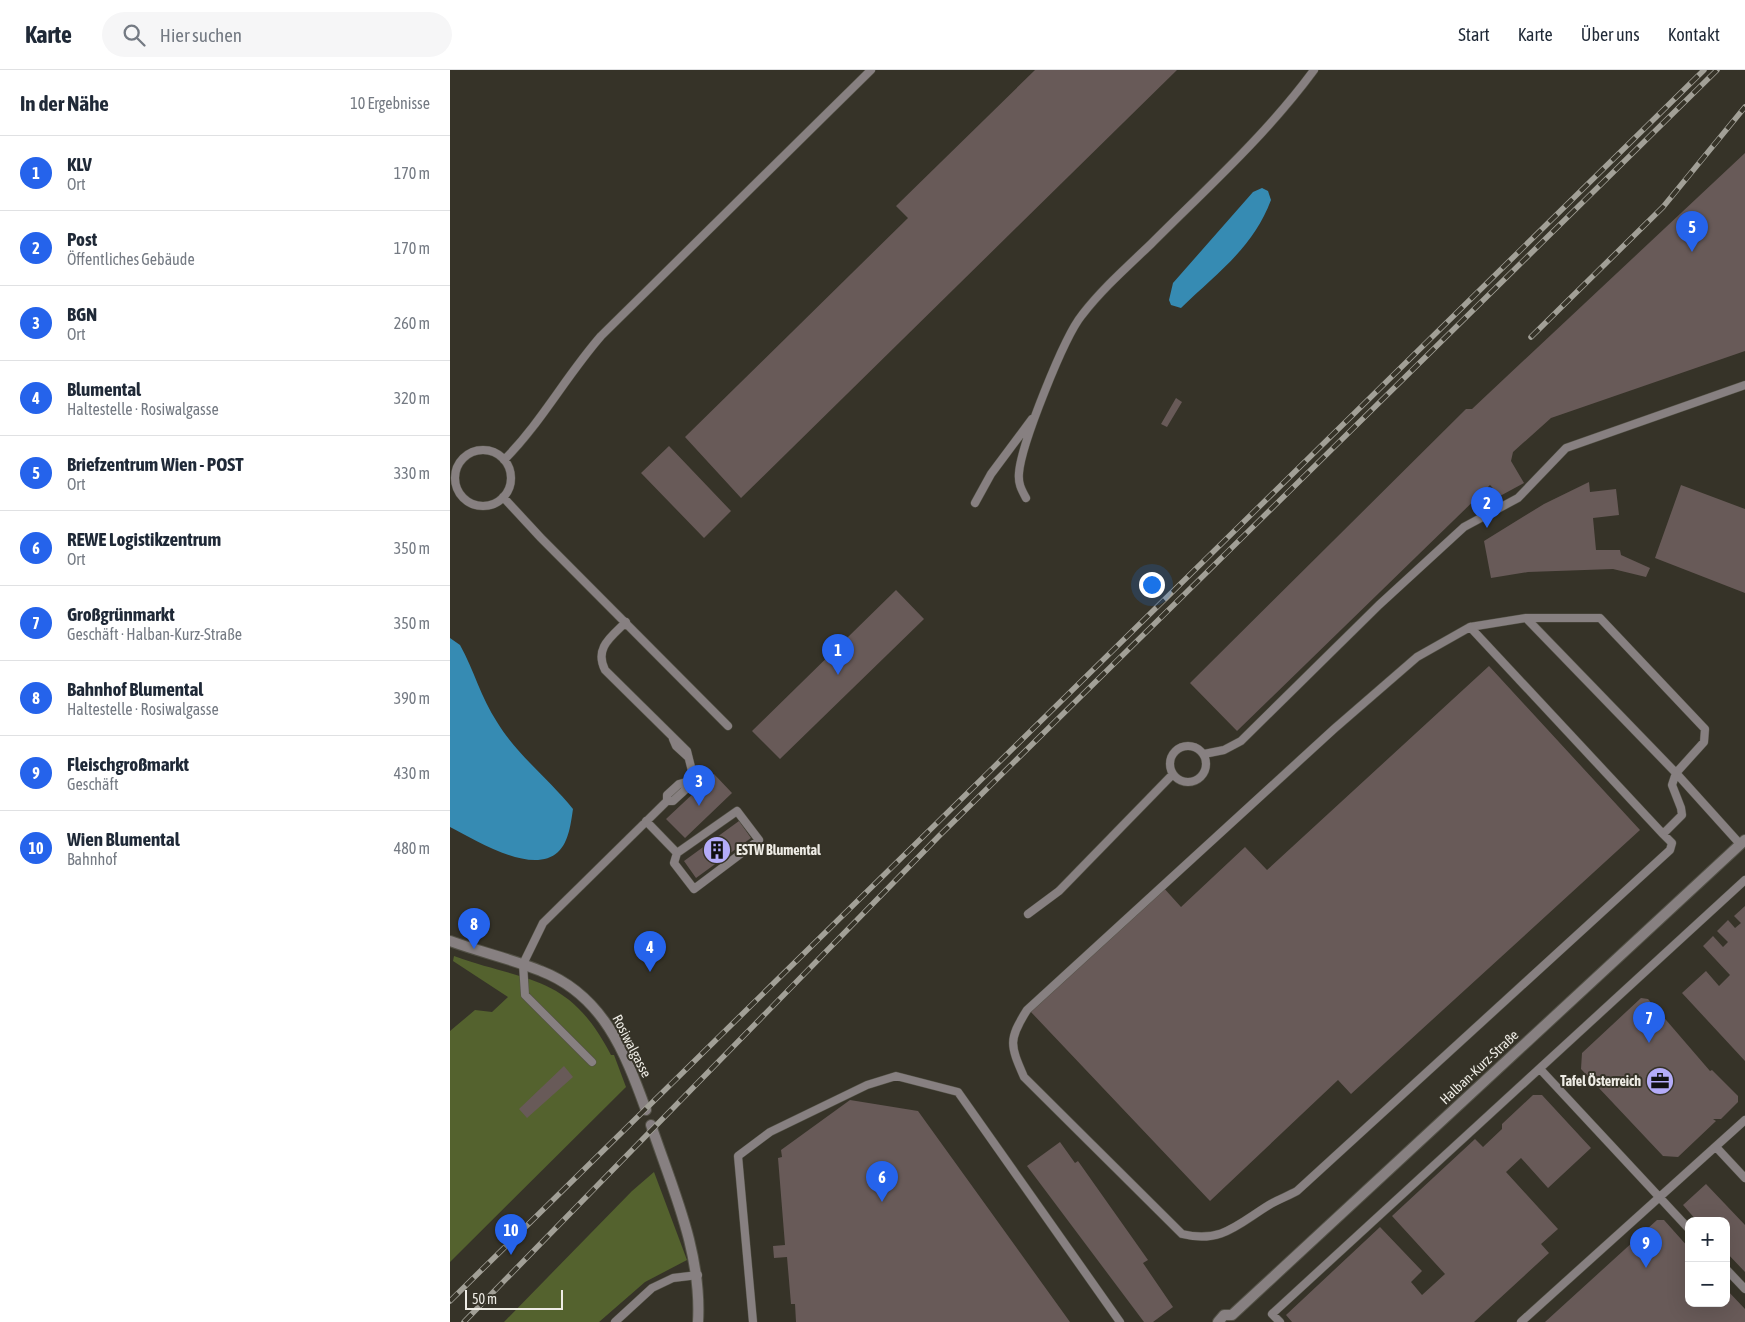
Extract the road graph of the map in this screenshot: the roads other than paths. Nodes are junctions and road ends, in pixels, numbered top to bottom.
1 (871, 70) edge
2 (1314, 70) edge
3 (1745, 385) edge
4 (1036, 413) junction
5 (504, 460) junction
6 (503, 497) junction
7 (1026, 498) dead end
8 (975, 504) dead end
9 (1526, 618) junction
10 (626, 622) junction
11 (1470, 627) junction
12 (728, 726) dead end
13 (1204, 754) junction
14 (1676, 772) junction
15 (1173, 774) junction
16 (646, 821) junction
17 (1663, 834) junction
18 (1743, 842) edge
19 (677, 853) junction
20 (1745, 880) edge
21 (1028, 914) dead end
22 (450, 942) edge
23 (523, 964) junction
24 (592, 1062) dead end
25 (1540, 1069) junction
26 (646, 1110) dead end
27 (1745, 1120) edge
28 (651, 1125) dead end
29 (1716, 1147) junction
30 (1745, 1178) edge
31 (1659, 1196) junction
32 (1685, 1225) edge
33 (1730, 1273) edge
34 (698, 1275) junction
35 (1745, 1289) edge
36 (1232, 1318) edge
37 (615, 1322) edge
38 (698, 1322) edge
39 (753, 1322) edge
40 (1120, 1322) edge
41 (1218, 1322) edge
42 (1280, 1322) edge
43 (1522, 1322) edge

1 - 5 lane
2 - 4 lane
3 - 13 lane
4 - 7 lane
4 - 8 lane
5 - 6 lane
5 - 6 lane
6 - 10 lane
9 - 11 lane
9 - 14 lane
9 - 14 lane
10 - 12 lane
10 - 16 lane
11 - 17 lane
11 - 17 lane
13 - 15 lane
13 - 15 lane
14 - 17 lane
14 - 18 lane
15 - 21 lane
16 - 19 lane
16 - 23 lane
18 - 36 street, Halban-Kurz-Straße
19 - 19 lane
20 - 25 lane
22 - 23 street, Rosiwalgasse
23 - 24 lane
23 - 26 street, Rosiwalgasse
25 - 31 lane
25 - 42 lane
27 - 29 lane
28 - 34 street
29 - 30 lane
29 - 31 lane
31 - 32 lane
31 - 43 lane
33 - 35 lane
34 - 37 lane
34 - 38 street
36 - 41 street, Halban-Kurz-Straße
39 - 40 lane

